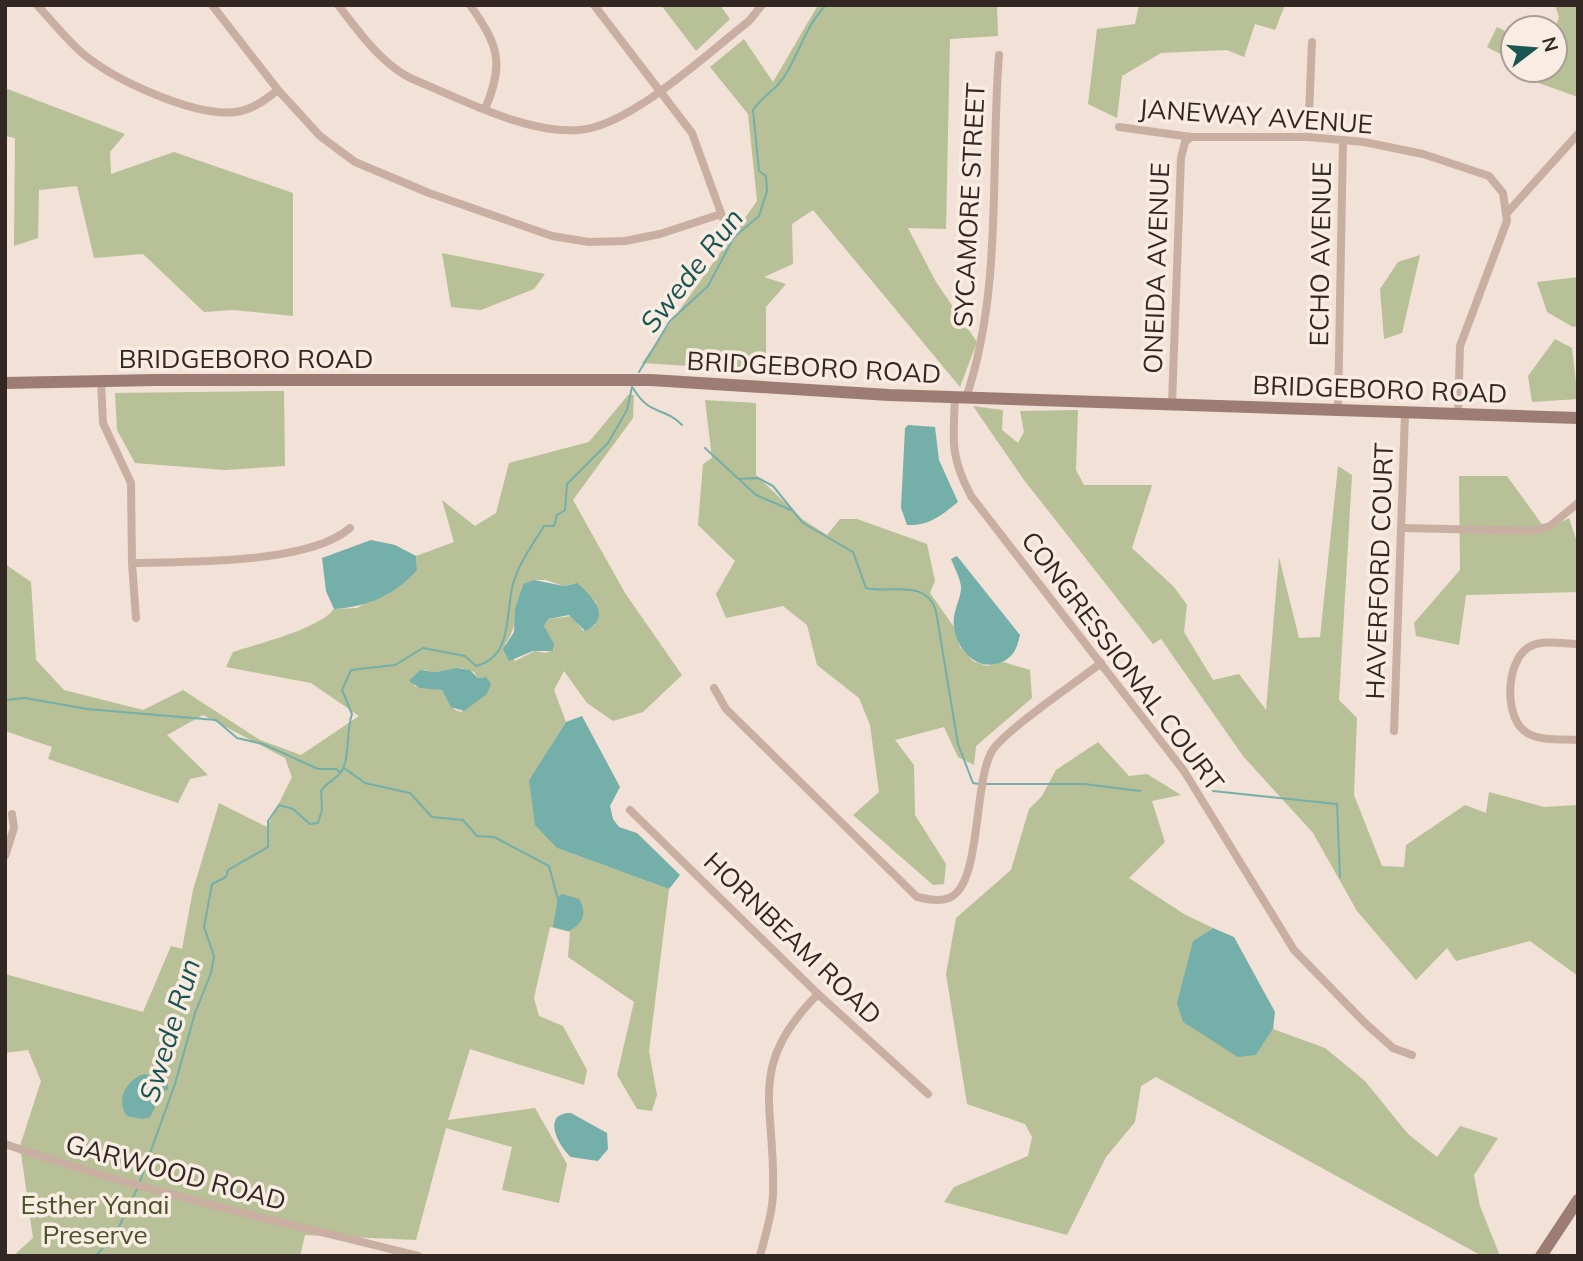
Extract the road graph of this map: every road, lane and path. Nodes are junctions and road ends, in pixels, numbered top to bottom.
1 (37, 5) edge
2 (212, 5) edge
3 (338, 5) edge
4 (470, 5) edge
5 (594, 5) edge
6 (762, 5) edge
7 (1312, 42) dead end
8 (999, 55) dead end
9 (278, 90) junction
10 (660, 90) junction
11 (485, 109) junction
12 (1119, 127) dead end
13 (1578, 134) edge
14 (1191, 137) junction
15 (1308, 137) junction
16 (1343, 140) junction
17 (1507, 213) junction
18 (721, 214) junction
19 (725, 224) dead end
20 (101, 381) junction
21 (5, 383) edge
22 (961, 398) junction
23 (1172, 404) junction
24 (1338, 411) junction
25 (1405, 413) junction
26 (1458, 415) junction
27 (1578, 418) edge
28 (1578, 503) edge
29 (349, 528) dead end
30 (1402, 528) junction
31 (132, 563) junction
32 (136, 618) dead end
33 (1578, 644) edge
34 (1101, 663) junction
35 (714, 688) dead end
36 (1394, 732) dead end
37 (1578, 740) edge
38 (630, 810) dead end
39 (12, 814) dead end
40 (5, 856) edge
41 (818, 994) junction
42 (1412, 1055) dead end
43 (928, 1094) dead end
44 (5, 1144) edge
45 (1578, 1200) edge
46 (418, 1256) edge
47 (760, 1256) edge
48 (1541, 1256) edge

1 - 9 street
2 - 9 street
3 - 11 street
4 - 11 street
5 - 10 street
6 - 10 street
7 - 15 street
8 - 22 street, SYCAMORE STREET
9 - 18 street
10 - 11 street
10 - 18 street
12 - 14 street, JANEWAY AVENUE
13 - 17 street
14 - 15 street, JANEWAY AVENUE
14 - 23 street, ONEIDA AVENUE
15 - 16 street, JANEWAY AVENUE
16 - 17 street, JANEWAY AVENUE
16 - 24 street, ECHO AVENUE
17 - 26 street
18 - 19 street
20 - 21 main road, BRIDGEBORO ROAD
20 - 22 main road, BRIDGEBORO ROAD
20 - 31 street
22 - 23 main road, BRIDGEBORO ROAD
22 - 34 street, CONGRESSIONAL COURT
23 - 24 main road, BRIDGEBORO ROAD
24 - 25 main road, BRIDGEBORO ROAD
25 - 26 main road, BRIDGEBORO ROAD
25 - 30 street, HAVERFORD COURT
26 - 27 main road, BRIDGEBORO ROAD
28 - 30 street
29 - 31 street
30 - 36 street, HAVERFORD COURT
31 - 32 street
33 - 37 street
34 - 35 street
34 - 42 street, CONGRESSIONAL COURT
38 - 41 street, HORNBEAM ROAD
39 - 40 street
41 - 43 street, HORNBEAM ROAD
41 - 47 street
44 - 46 street, GARWOOD ROAD
45 - 48 main road

